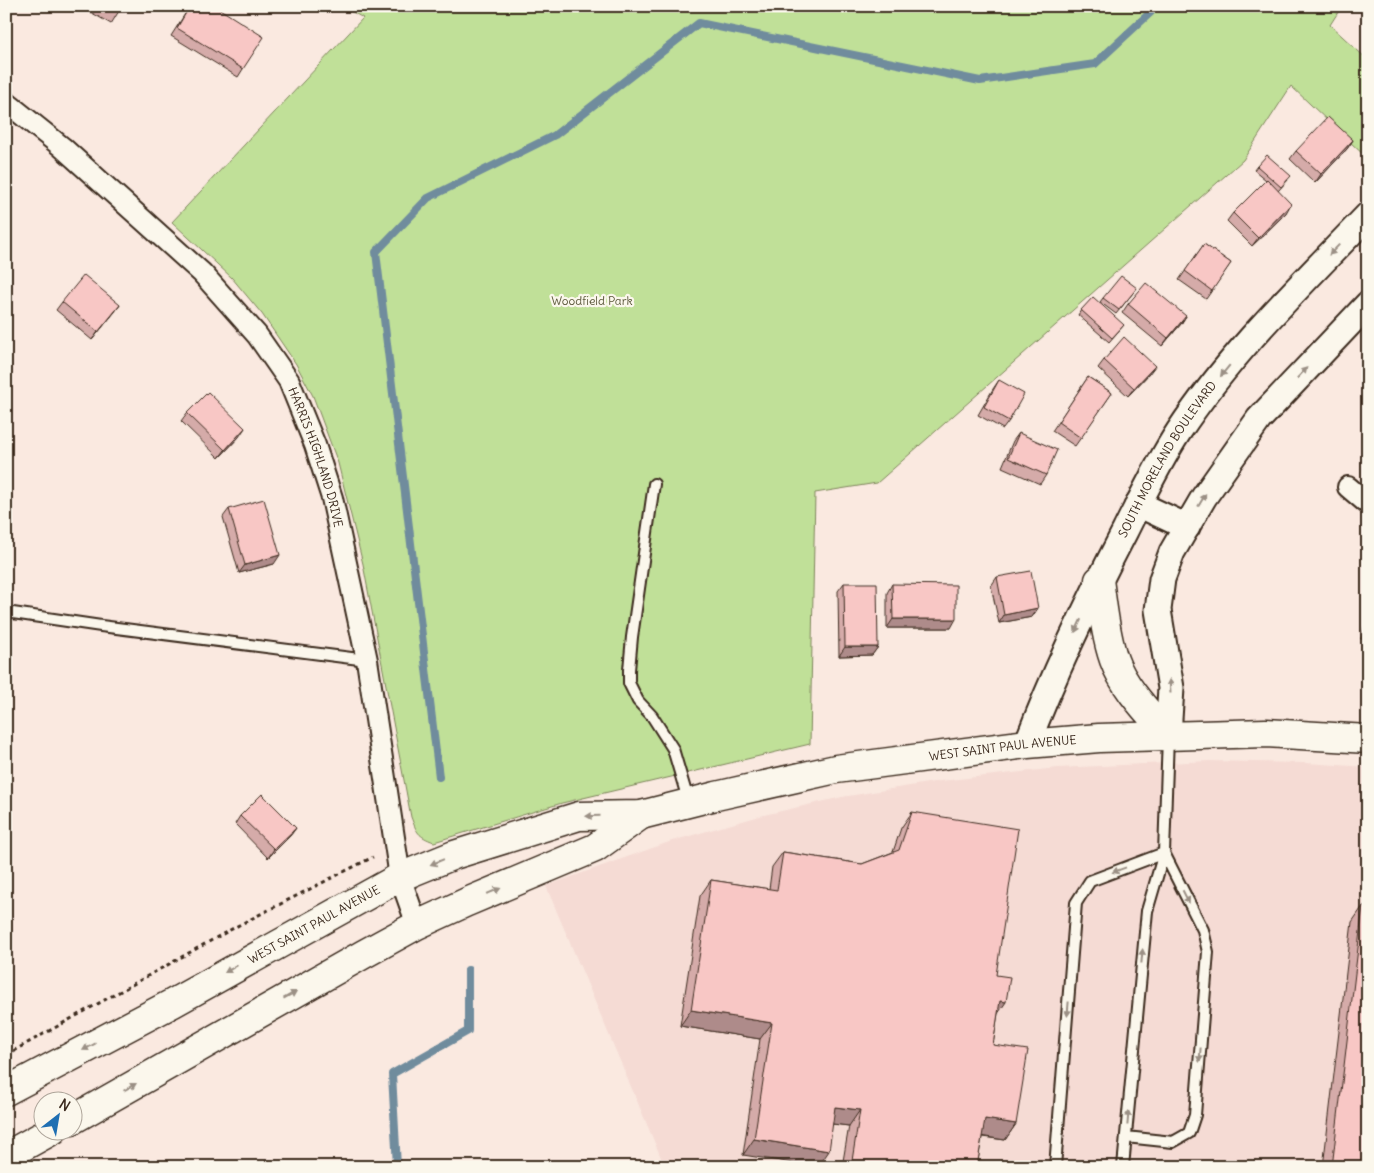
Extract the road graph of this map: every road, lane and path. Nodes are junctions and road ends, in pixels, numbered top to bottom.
1 (6, 102) edge
2 (1368, 215) edge
3 (1368, 304) edge
4 (654, 484) dead end
5 (1348, 487) dead end
6 (1138, 504) junction
7 (1368, 504) edge
8 (1187, 527) junction
9 (1099, 580) junction
10 (6, 612) edge
11 (367, 660) junction
12 (1168, 735) junction
13 (1368, 739) edge
14 (1027, 744) junction
15 (689, 803) junction
16 (641, 816) junction
17 (1164, 853) junction
18 (365, 860) dead end
19 (400, 877) junction
20 (417, 925) junction
21 (6, 1056) edge
22 (6, 1091) edge
23 (82, 1114) edge
24 (1126, 1137) junction
25 (35, 1140) edge
26 (6, 1156) edge
27 (1055, 1167) edge
28 (1123, 1167) edge

1 - 11 street, HARRIS HIGHLAND DRIVE
2 -> 6 street, SOUTH MORELAND BOULEVARD
8 -> 3 street
4 - 15 lane
5 - 7 street
6 - 8 street
6 - 9 street, SOUTH MORELAND BOULEVARD
12 -> 8 street
9 - 12 main road
9 -> 14 street, SOUTH MORELAND BOULEVARD
10 - 11 lane
11 - 19 street, HARRIS HIGHLAND DRIVE
12 - 13 main road, WEST SAINT PAUL AVENUE
12 - 14 main road, WEST SAINT PAUL AVENUE
12 - 17 lane
14 - 15 main road, WEST SAINT PAUL AVENUE
15 - 16 main road, WEST SAINT PAUL AVENUE
16 -> 19 main road, WEST SAINT PAUL AVENUE
20 -> 16 main road, WEST SAINT PAUL AVENUE
24 -> 17 lane
17 -> 24 lane
17 -> 27 lane
18 - 21 path
19 - 20 street, HARRIS HIGHLAND DRIVE
19 -> 22 main road, WEST SAINT PAUL AVENUE
23 -> 20 main road, WEST SAINT PAUL AVENUE
24 - 28 lane
25 - 26 main road

